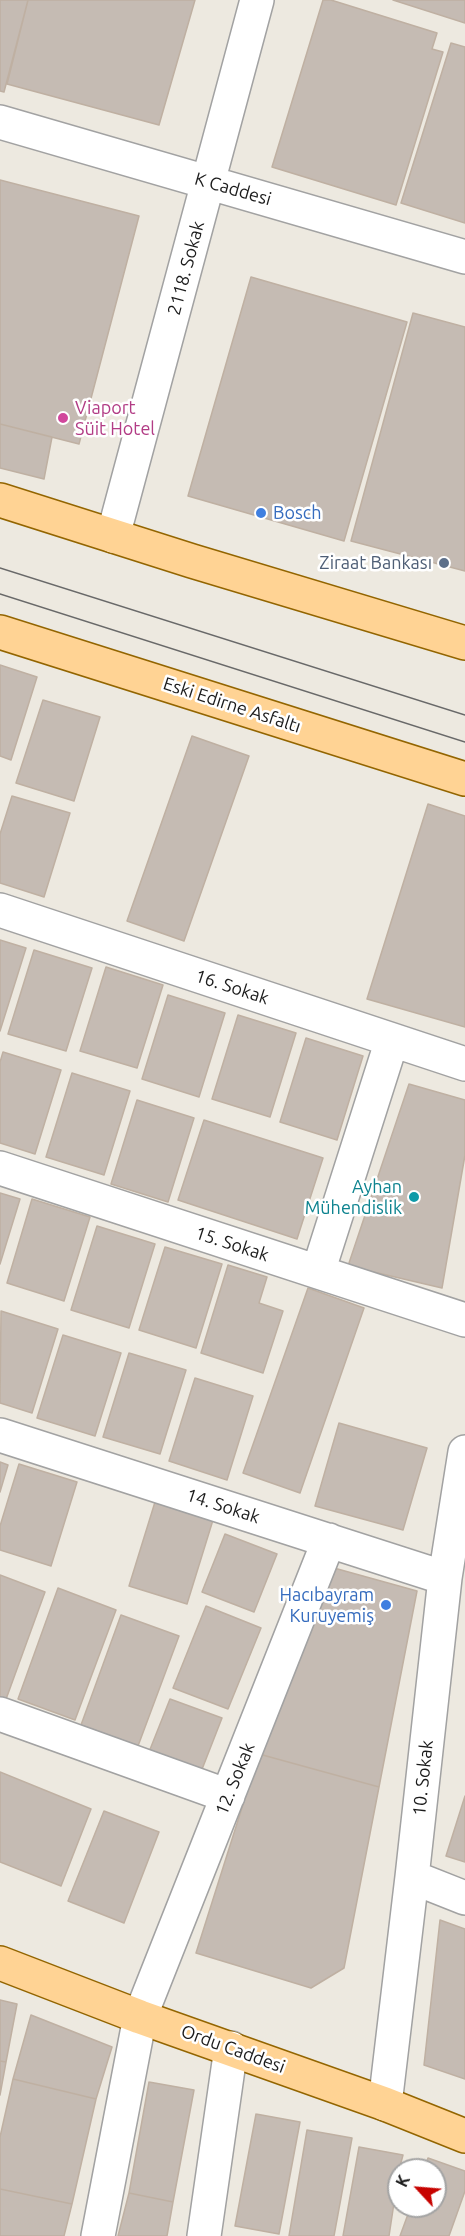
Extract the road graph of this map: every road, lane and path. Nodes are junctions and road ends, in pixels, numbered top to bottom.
1 (258, 0) edge
2 (0, 122) edge
3 (209, 182) junction
4 (465, 257) edge
5 (0, 500) edge
6 (113, 536) junction
7 (0, 632) edge
8 (465, 643) edge
9 (465, 779) edge
10 (0, 910) edge
11 (392, 1040) junction
12 (465, 1064) edge
13 (0, 1168) edge
14 (318, 1272) junction
15 (465, 1320) edge
16 (0, 1435) edge
17 (464, 1463) edge
18 (329, 1540) junction
19 (445, 1578) junction
20 (0, 1714) edge
21 (228, 1796) junction
22 (412, 1877) junction
23 (465, 1898) edge
24 (0, 1963) edge
25 (140, 2017) junction
26 (231, 2048) junction
27 (385, 2104) junction
28 (465, 2136) edge
29 (98, 2236) edge
30 (204, 2236) edge

1 - 3 street, 2118. Sokak
2 - 3 street, K Caddesi
3 - 4 street, K Caddesi
3 - 6 street, 2118. Sokak
5 - 6 main road
6 - 8 main road
7 - 9 main road, Eski Edirne Asfaltı
10 - 11 street, 16. Sokak
11 - 12 street, 16. Sokak
11 - 14 street
13 - 14 street, 15. Sokak
14 - 15 street, 15. Sokak
16 - 18 street, 14. Sokak
17 - 19 street, 10. Sokak
18 - 19 street, 14. Sokak
18 - 21 street, 12. Sokak
19 - 22 street, 10. Sokak
20 - 21 street
21 - 25 street, 12. Sokak
22 - 23 street
22 - 27 street, 10. Sokak
24 - 25 main road, Ordu Caddesi
25 - 26 main road, Ordu Caddesi
25 - 29 street, 12. Sokak
26 - 27 main road, Ordu Caddesi
26 - 30 street
27 - 28 main road, Ordu Caddesi

